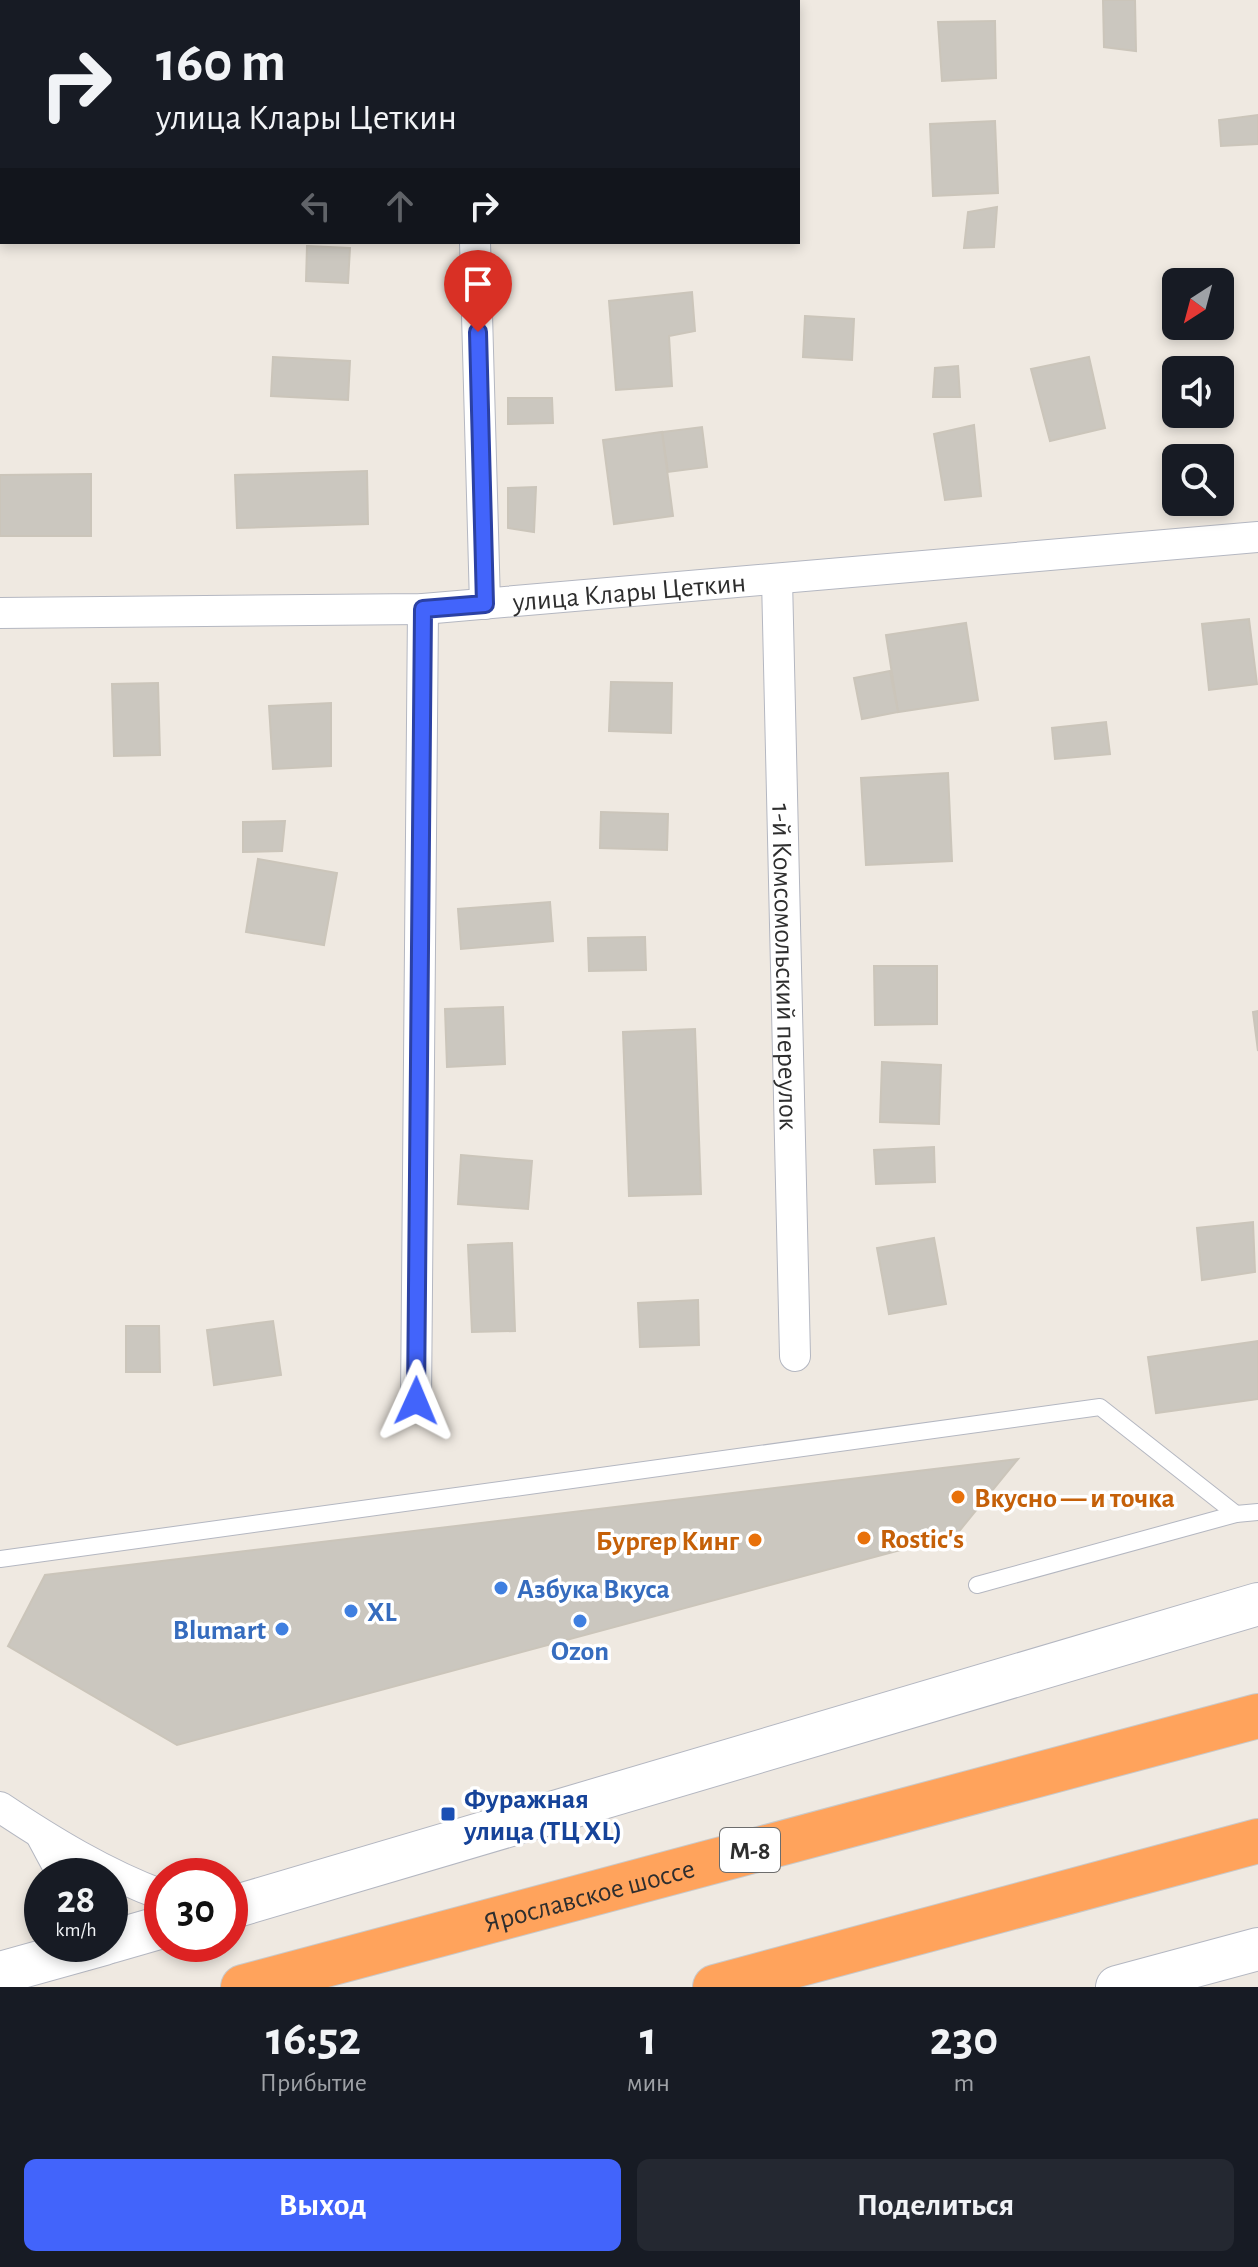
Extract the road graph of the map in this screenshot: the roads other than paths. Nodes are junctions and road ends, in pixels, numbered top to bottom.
1 (475, 244) edge
2 (1258, 537) edge
3 (777, 579) junction
4 (485, 604) junction
5 (423, 609) junction
6 (0, 613) edge
7 (795, 1356) dead end
8 (416, 1401) dead end
9 (1258, 1512) edge
10 (1236, 1514) junction
11 (0, 1559) edge
12 (977, 1585) dead end
13 (1258, 1604) edge
14 (1258, 1716) edge
15 (0, 1807) edge
16 (41, 1835) junction
17 (1258, 1841) edge
18 (53, 1858) edge
19 (144, 1888) edge
20 (248, 1903) edge
21 (1258, 1949) edge
22 (37, 1962) edge
23 (0, 1973) edge
24 (243, 1987) edge
25 (715, 1987) edge
26 (1117, 1987) edge

1 - 4 street
2 - 3 street, улица Клары Цеткин
3 - 4 street, улица Клары Цеткин
3 - 7 street, 1-й Комсомольский переулок
4 - 5 street, улица Клары Цеткин
5 - 6 street, улица Клары Цеткин
5 - 8 street
9 - 10 lane
10 - 11 lane
10 - 12 lane
13 - 20 street
14 - 24 highway, Ярославское шоссе / М-8
15 - 16 street
16 - 18 street
16 - 19 street
17 - 25 highway
21 - 26 street
22 - 23 street

